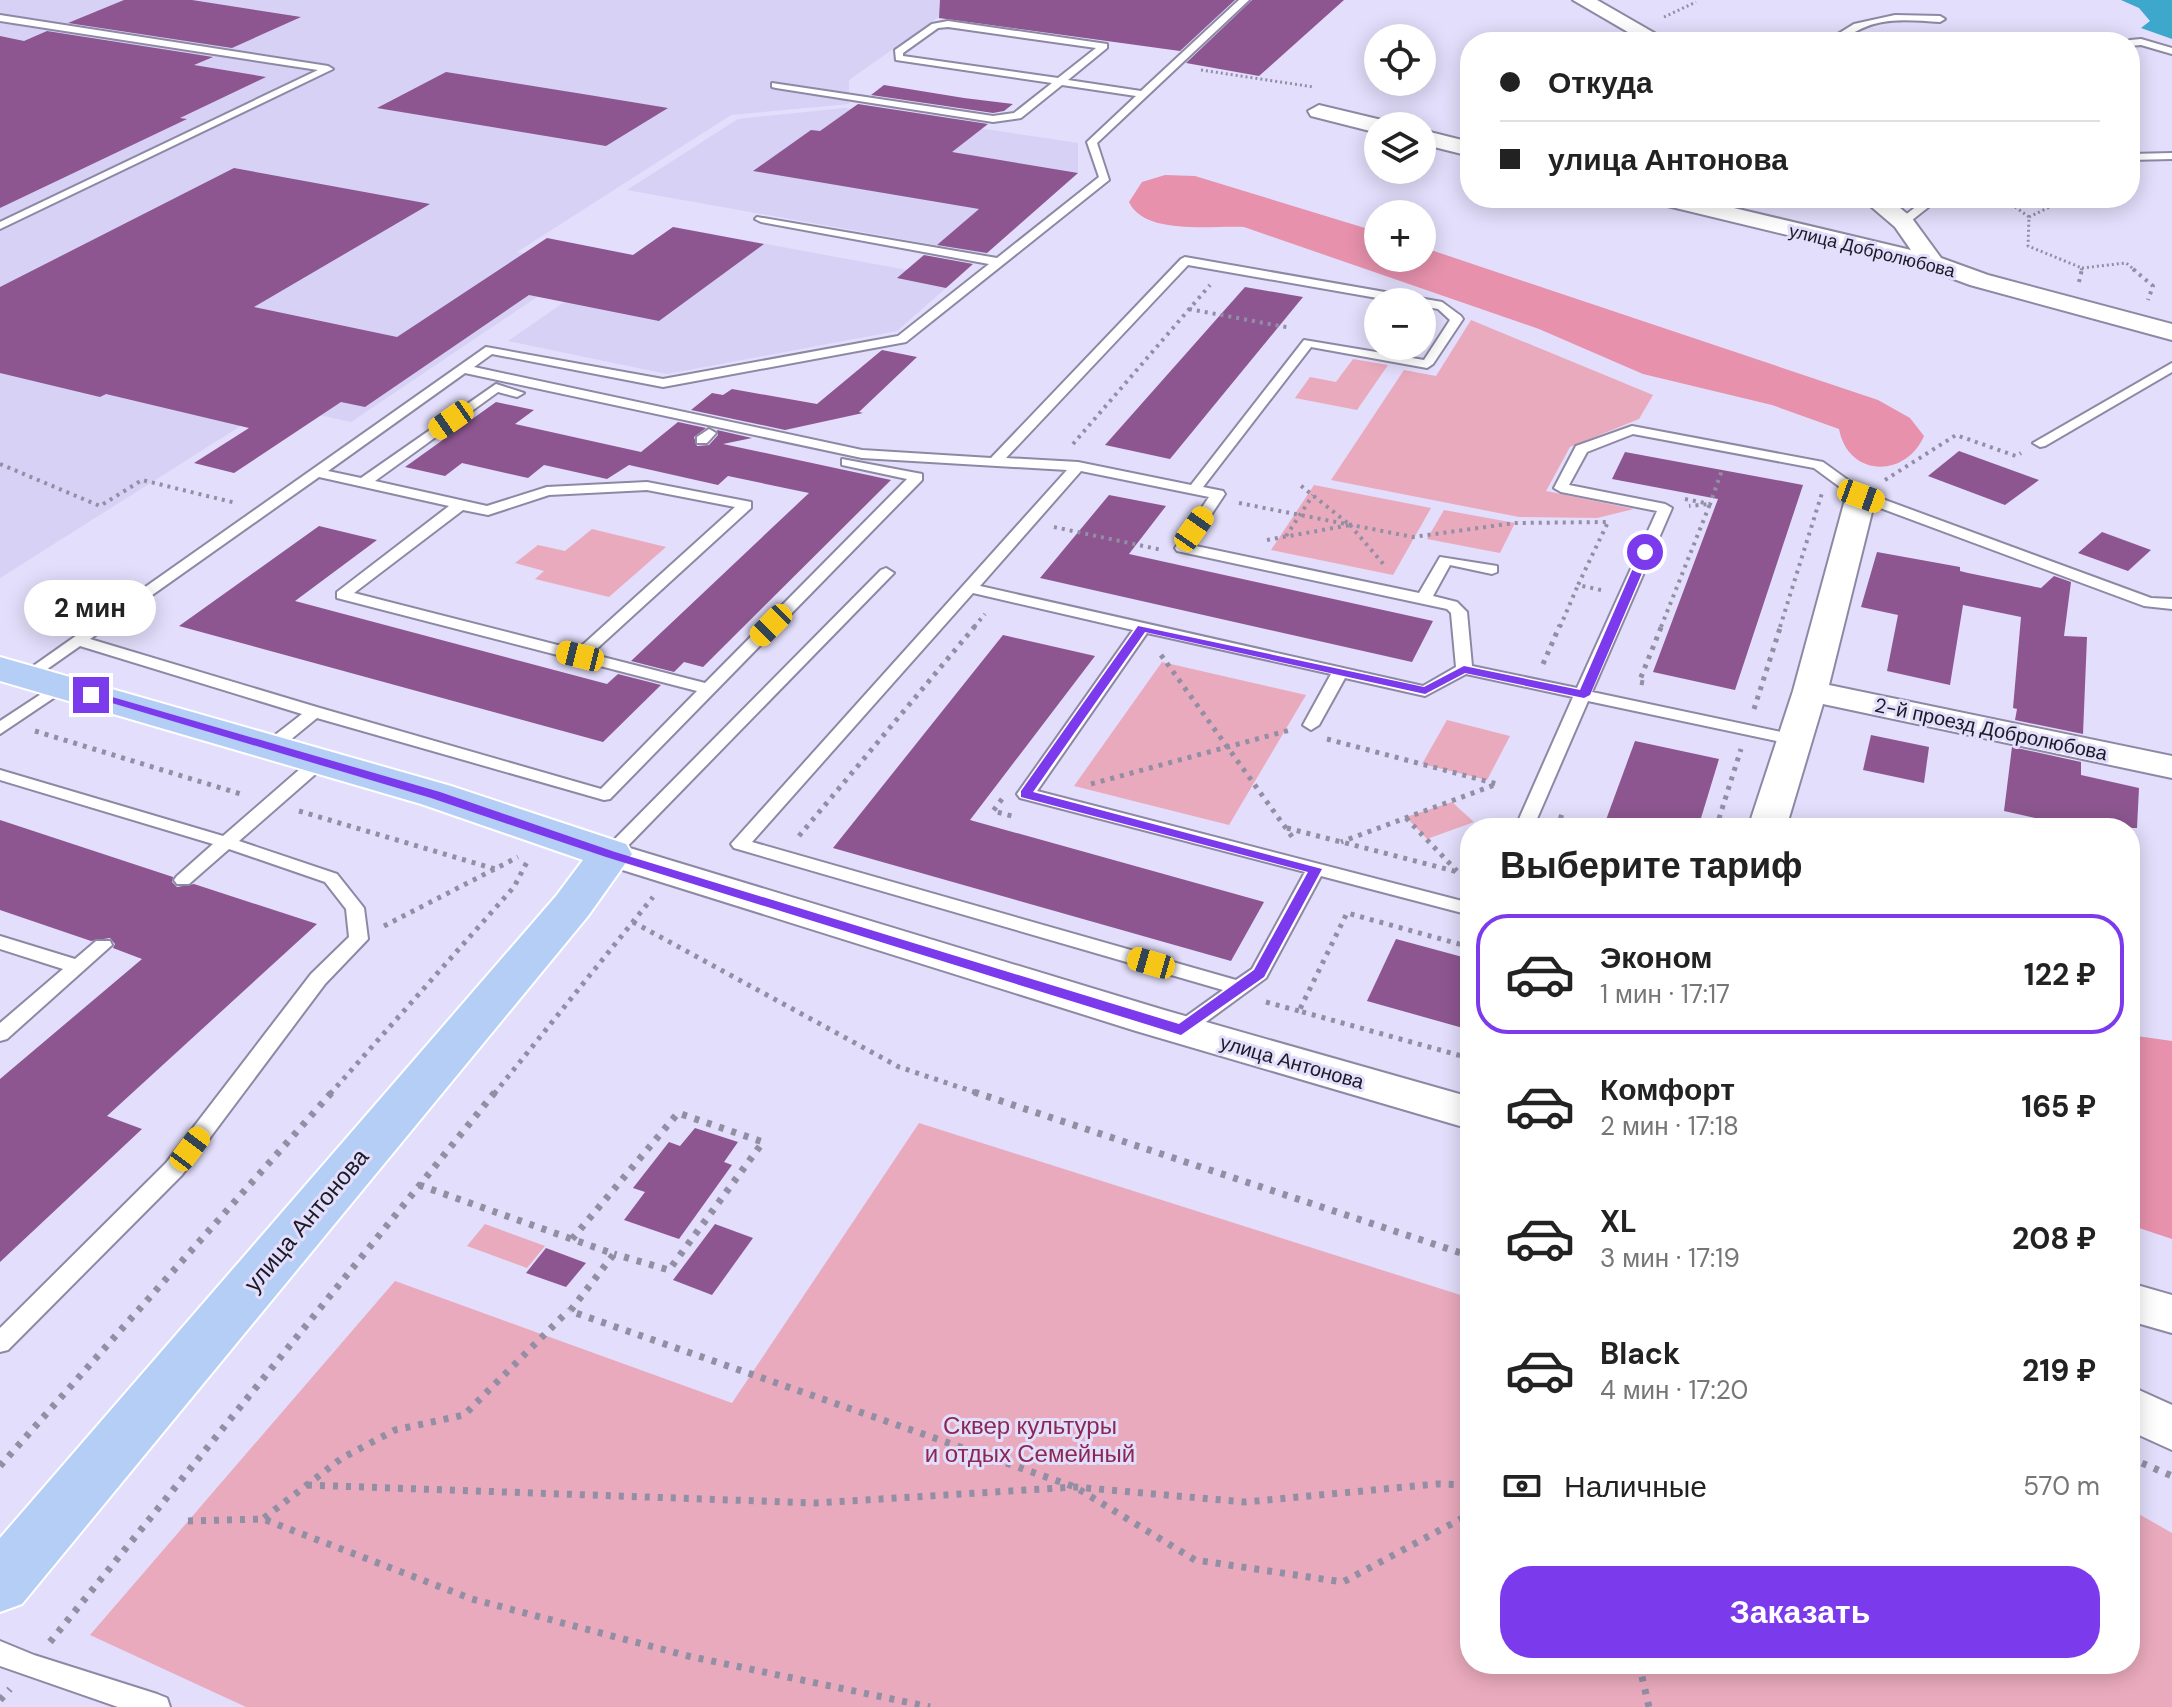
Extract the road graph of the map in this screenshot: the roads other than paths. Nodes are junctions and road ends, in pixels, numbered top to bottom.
1 (1244, 0) edge
2 (1583, 0) edge
3 (0, 18) edge
4 (1940, 19) dead end
5 (1642, 32) edge
6 (1847, 32) edge
7 (2140, 42) edge
8 (2172, 51) edge
9 (1060, 81) junction
10 (776, 85) dead end
11 (1141, 94) junction
12 (1325, 112) road end
13 (1364, 122) edge
14 (1436, 140) edge
15 (1460, 146) edge
16 (2172, 156) edge
17 (2140, 157) edge
18 (1703, 208) edge
19 (1886, 208) edge
20 (1921, 208) edge
21 (761, 219) dead end
22 (1903, 222) junction
23 (0, 226) edge
24 (999, 262) junction
25 (1932, 263) junction
26 (1364, 292) edge
27 (1436, 305) edge
28 (2172, 332) edge
29 (1436, 350) edge
30 (1364, 353) edge
31 (1404, 360) edge
32 (1430, 360) edge
33 (2172, 367) edge
34 (463, 369) junction
35 (2040, 443) dead end
36 (995, 462) junction
37 (1078, 466) junction
38 (316, 472) junction
39 (663, 473) dead end
40 (363, 483) junction
41 (647, 486) junction
42 (1194, 490) junction
43 (1861, 496) junction
44 (460, 505) junction
45 (1492, 569) dead end
46 (886, 573) dead end
47 (970, 588) junction
48 (1417, 596) junction
49 (2172, 604) edge
50 (1142, 628) junction
51 (78, 640) junction
52 (580, 656) junction
53 (1464, 669) junction
54 (1340, 672) junction
55 (29, 677) edge
56 (708, 689) junction
57 (1810, 691) junction
58 (1584, 695) junction
59 (314, 712) junction
60 (0, 729) edge
61 (1316, 731) road end
62 (1795, 740) junction
63 (272, 746) junction
64 (321, 760) junction
65 (2172, 767) edge
66 (0, 775) edge
67 (1529, 818) edge
68 (1770, 818) edge
69 (225, 842) junction
70 (610, 854) junction
71 (1316, 869) junction
72 (183, 880) dead end
73 (1460, 906) edge
74 (0, 942) edge
75 (103, 945) dead end
76 (78, 967) junction
77 (1246, 993) junction
78 (1181, 1030) junction
79 (0, 1034) edge
80 (1460, 1110) edge
81 (2140, 1305) edge
82 (2172, 1314) edge
83 (0, 1343) edge
84 (2140, 1412) edge
85 (2172, 1429) edge
86 (5, 1571) edge
87 (0, 1653) edge
88 (157, 1707) edge

1 - 11 lane
2 - 5 street
3 - 23 lane
4 - 6 lane
7 - 8 lane
9 - 9 lane
9 - 10 lane
9 - 11 lane
11 - 24 lane
12 - 13 street
14 - 15 street
16 - 17 lane
18 - 25 street, улица Добролюбова
19 - 22 street
20 - 22 lane
21 - 24 lane
22 - 25 street
24 - 34 lane
25 - 28 street, улица Добролюбова
26 - 36 lane
27 - 29 lane
30 - 42 lane
31 - 32 lane
33 - 35 lane
34 - 36 lane
34 - 38 lane
36 - 37 lane
37 - 42 lane
37 - 47 lane
38 - 40 lane
38 - 51 lane
39 - 41 lane
40 - 44 lane
40 - 56 lane
41 - 44 lane
41 - 52 lane
42 - 48 lane
43 - 49 lane
43 - 57 street
43 - 58 lane
44 - 52 lane
45 - 48 lane
46 - 70 lane
47 - 50 lane
47 - 77 lane
48 - 53 lane
50 - 54 lane
50 - 71 lane
51 - 55 lane
51 - 59 lane
52 - 56 lane
53 - 54 lane
53 - 58 lane
54 - 61 lane
55 - 60 lane
55 - 63 main road, улица Антонова
56 - 59 lane
57 - 62 street
57 - 65 street, 2-й проезд Добролюбова
58 - 62 lane
58 - 67 lane
59 - 63 lane
62 - 68 street
63 - 64 main road, улица Антонова
64 - 69 lane
64 - 70 main road, улица Антонова
66 - 69 lane
69 - 72 lane
69 - 83 lane
70 - 78 street, улица Антонова
70 - 86 main road, улица Антонова
71 - 73 lane
71 - 77 lane
74 - 76 lane
75 - 76 lane
76 - 79 lane
77 - 78 lane
78 - 80 street, улица Антонова
81 - 82 street
84 - 85 street
87 - 88 lane

